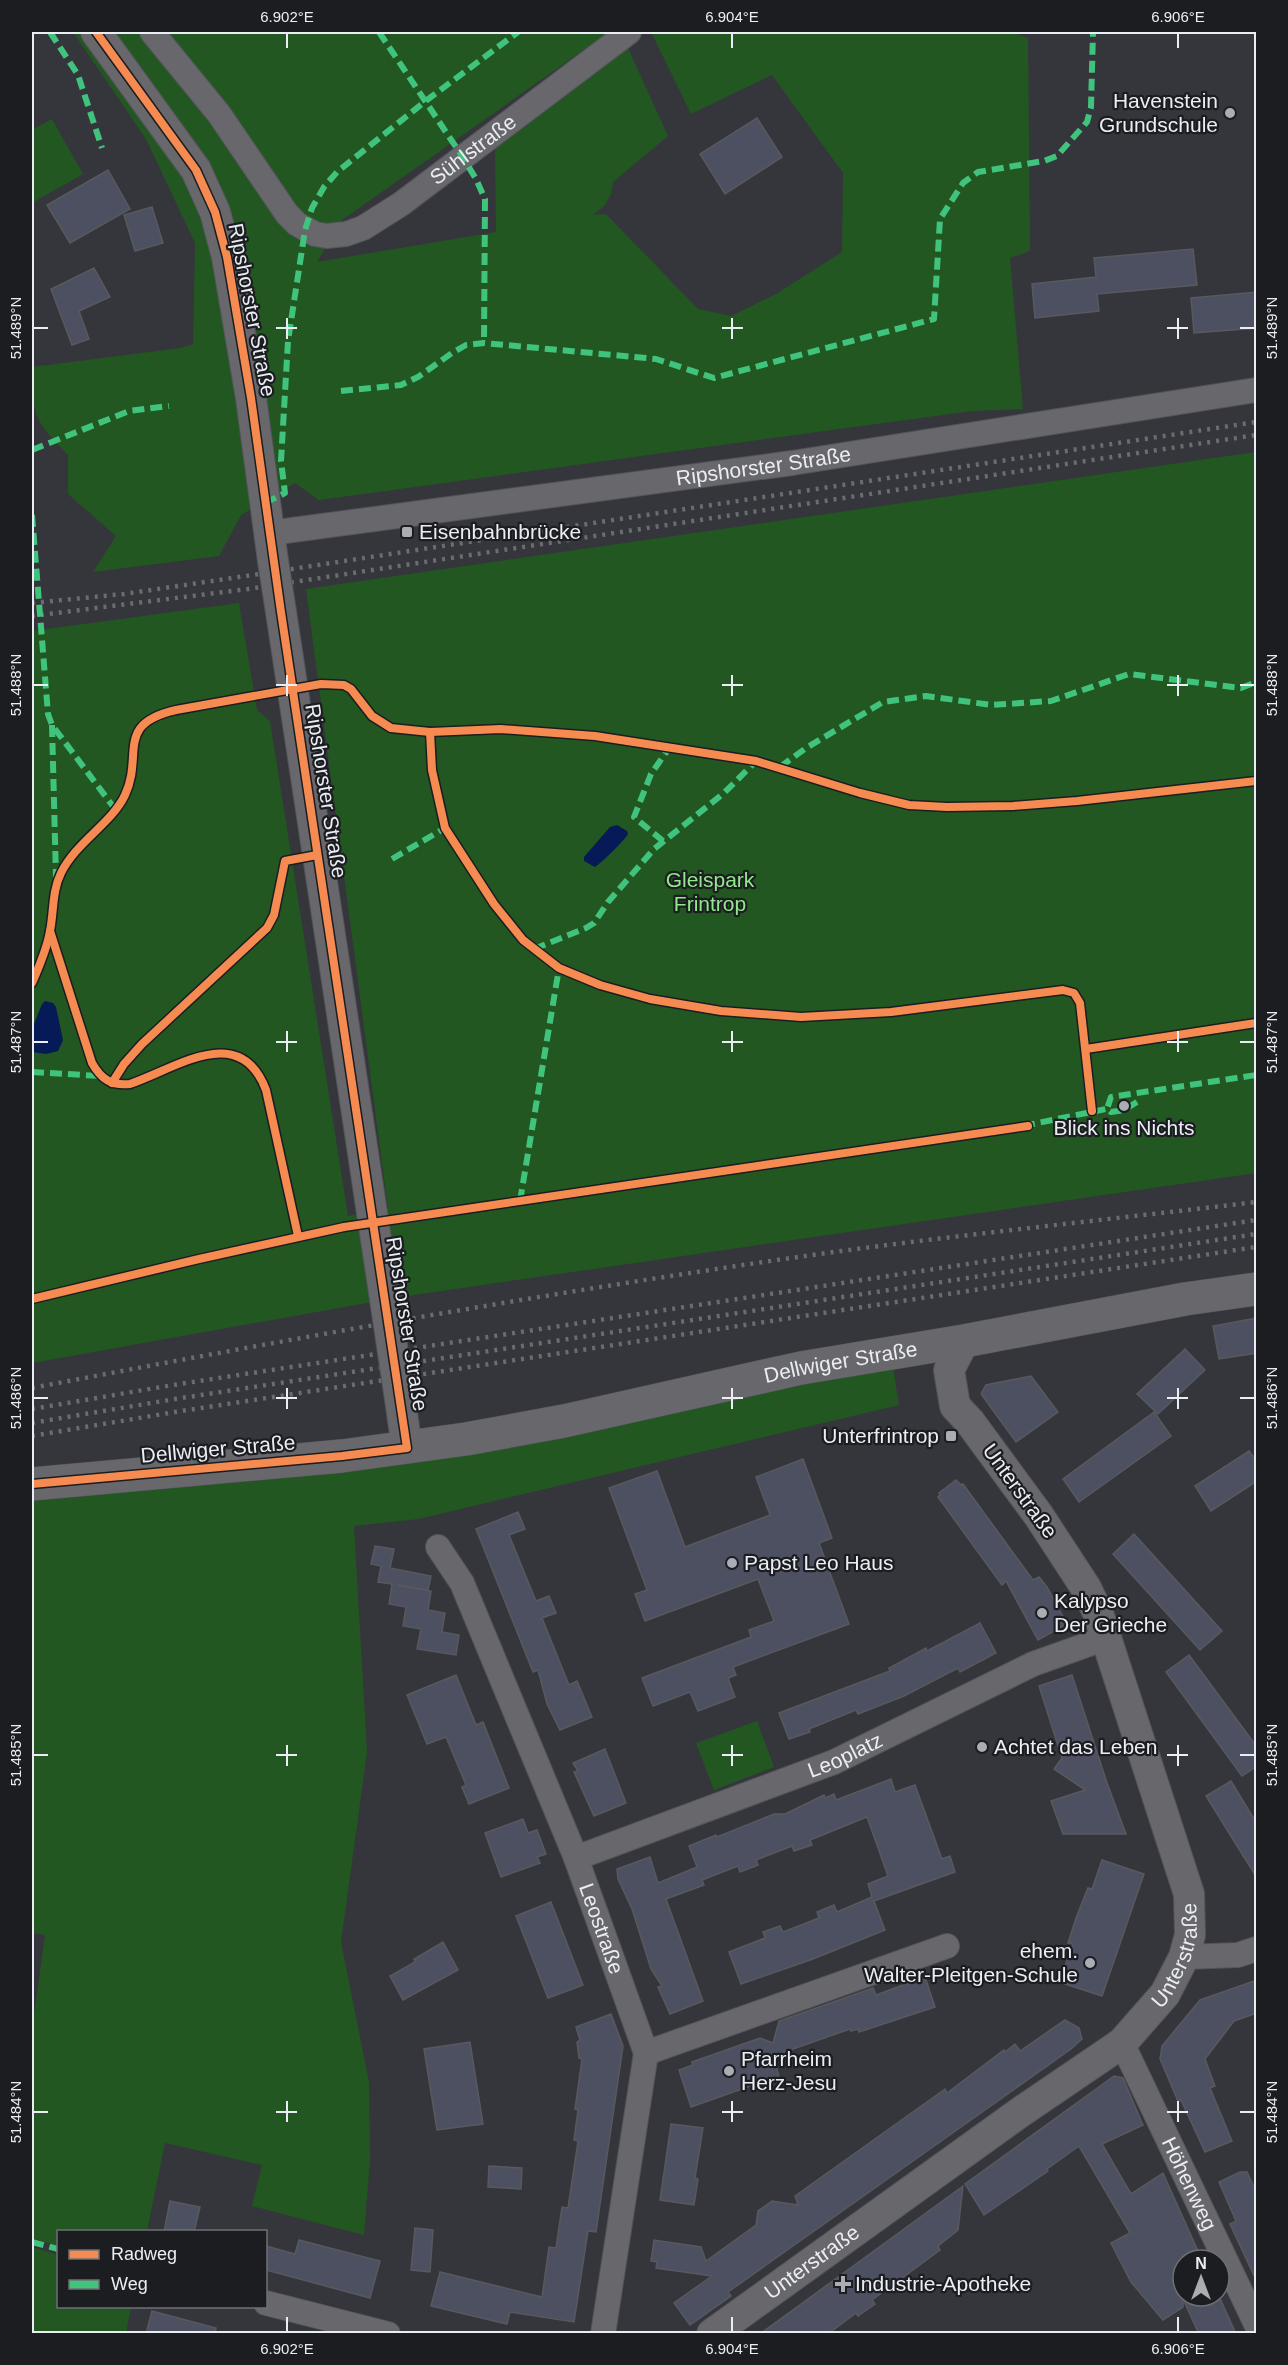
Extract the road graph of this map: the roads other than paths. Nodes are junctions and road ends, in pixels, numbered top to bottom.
1 (96, 32) edge
2 (153, 32) edge
3 (629, 32) edge
4 (1257, 390) edge
5 (271, 547) junction
6 (1257, 1289) edge
7 (964, 1341) junction
8 (407, 1448) junction
9 (32, 1484) edge
10 (438, 1547) dead end
11 (1106, 1638) junction
12 (576, 1857) junction
13 (948, 1946) dead end
14 (1257, 1949) edge
15 (1184, 1957) junction
16 (1122, 2043) junction
17 (646, 2053) junction
18 (267, 2303) edge
19 (1257, 2324) edge
20 (388, 2334) edge
21 (603, 2334) edge
22 (712, 2334) edge

1 - 5 street, Ripshorster Straße
2 - 3 street, Sühlstraße
4 - 5 street, Ripshorster Straße
5 - 8 street, Ripshorster Straße, bridge
6 - 7 main road, Dellwiger Straße
7 - 8 main road, Dellwiger Straße
7 - 11 street, Unterstraße
8 - 9 main road, Dellwiger Straße
10 - 12 street, Leostraße
11 - 12 street, Leoplatz
11 - 15 street, Unterstraße
12 - 17 street, Leostraße
13 - 17 street
14 - 15 street
15 - 16 street, Unterstraße
16 - 19 street, Höhenweg
16 - 22 street, Unterstraße
17 - 21 street, Leostraße
18 - 20 street

